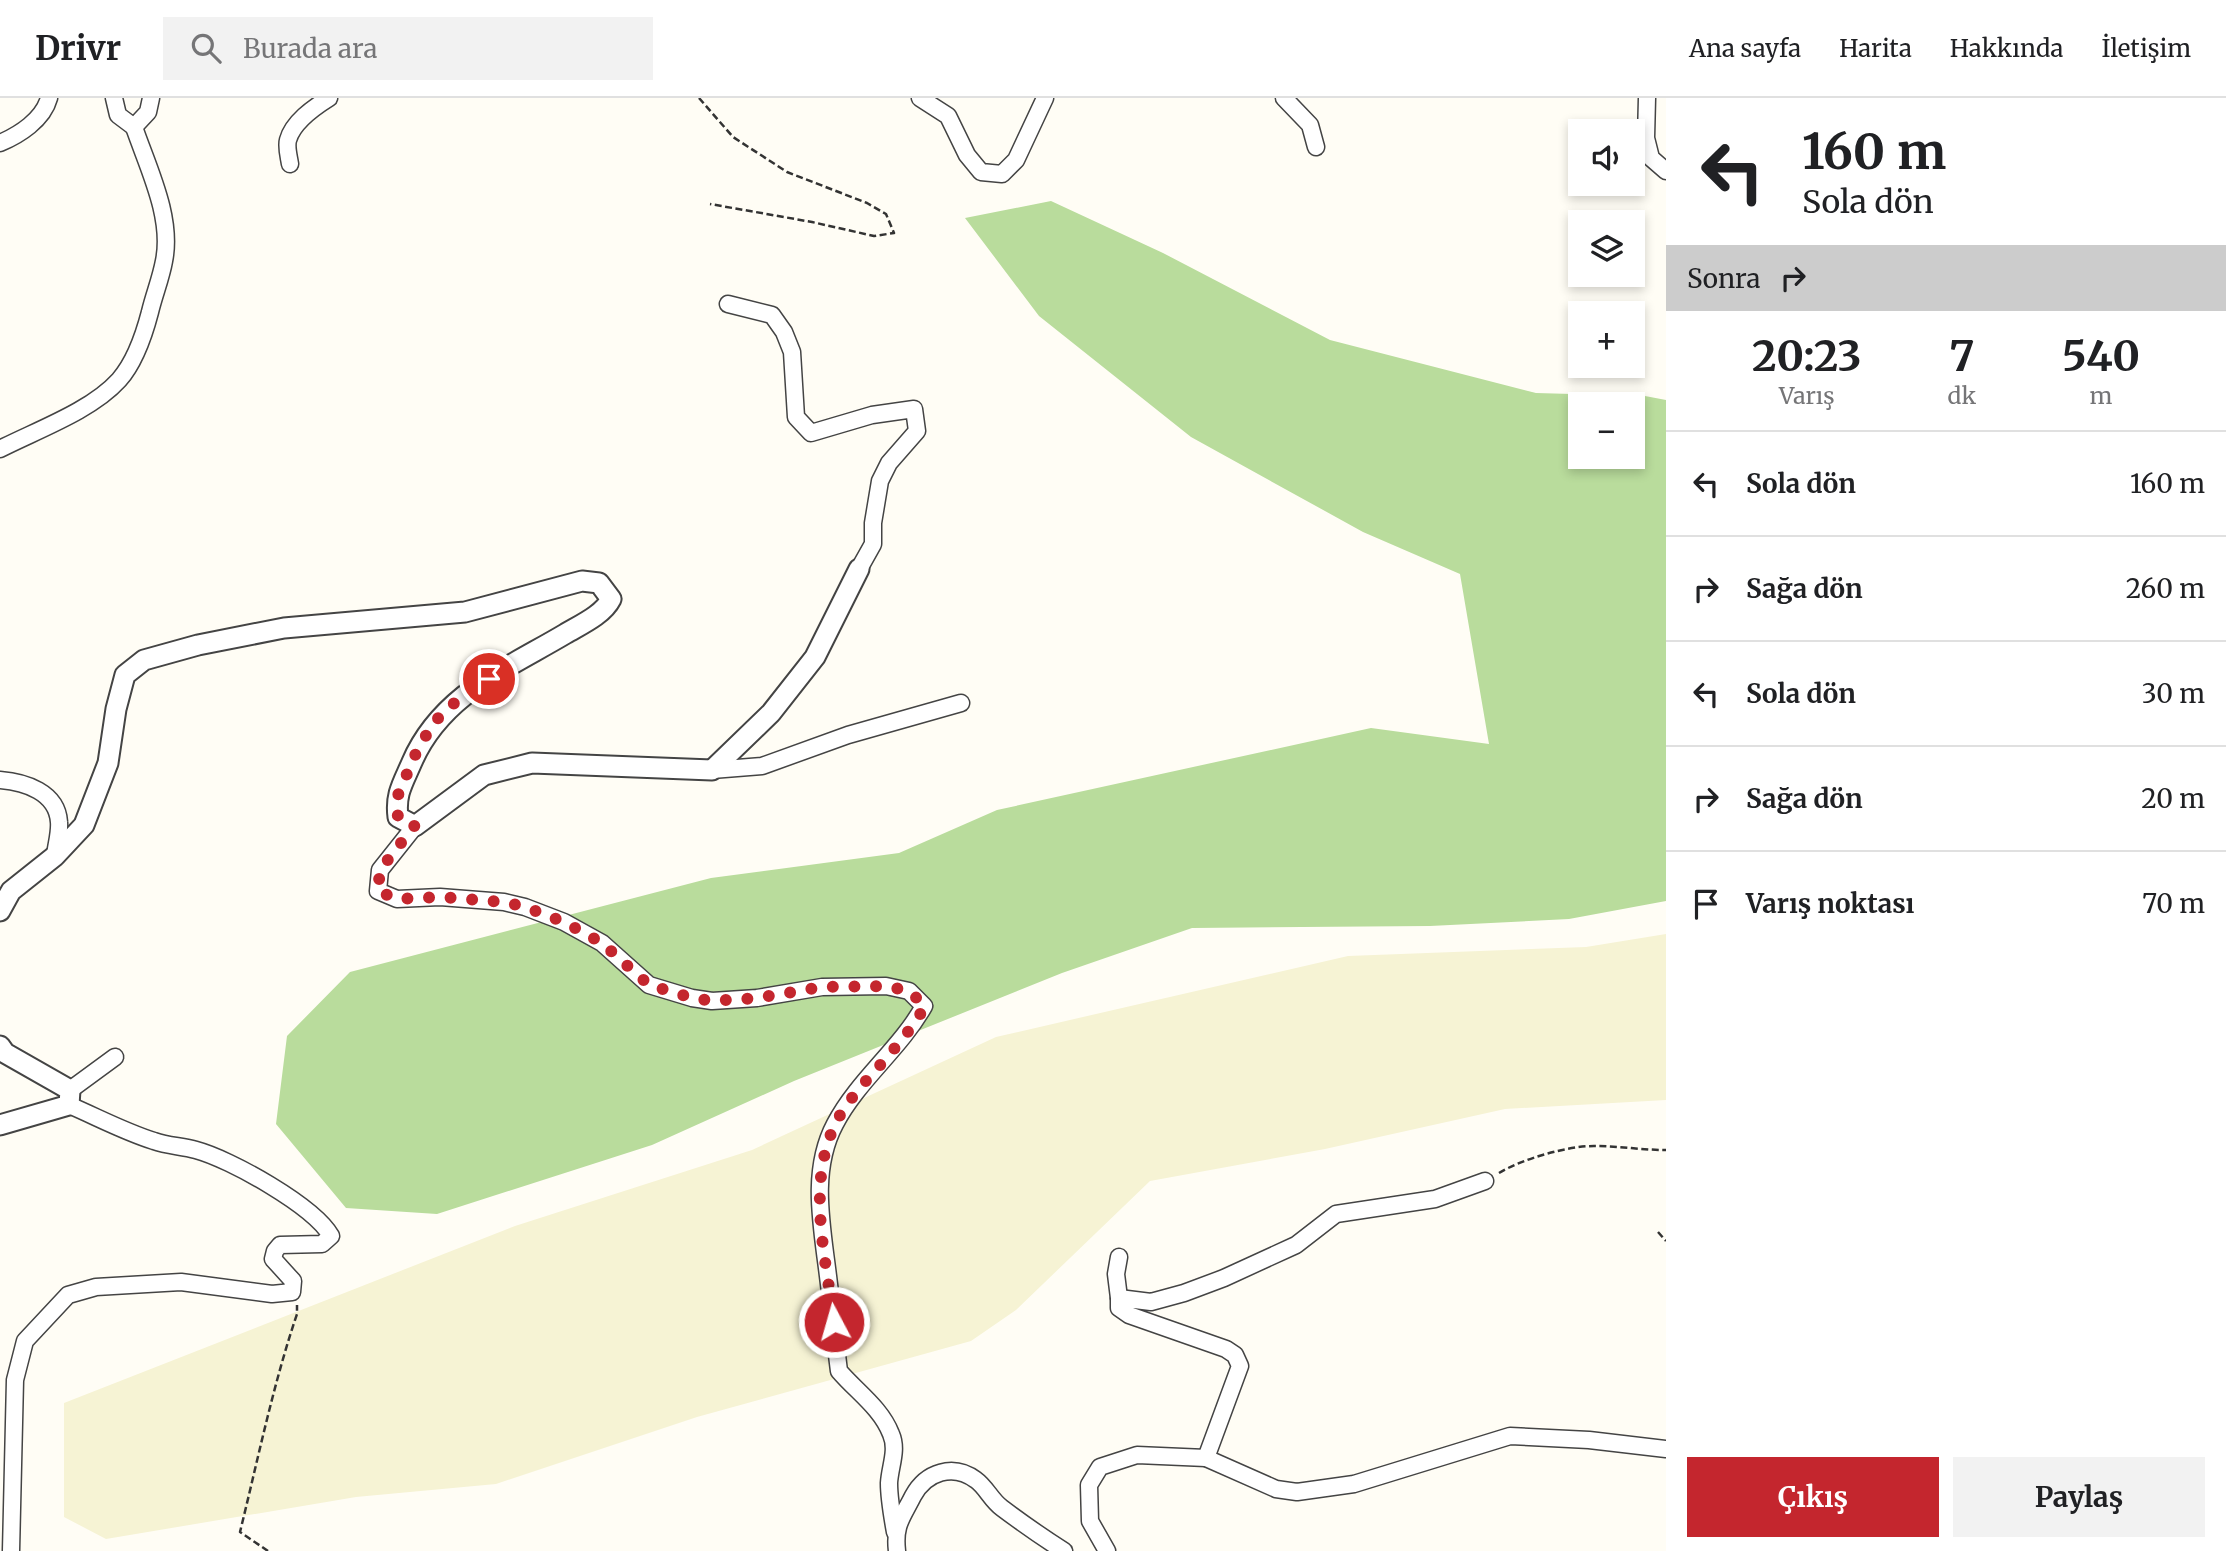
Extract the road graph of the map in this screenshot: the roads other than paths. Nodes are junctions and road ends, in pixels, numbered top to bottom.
1 (48, 98) edge
2 (114, 98) edge
3 (151, 98) edge
4 (328, 98) edge
5 (920, 98) edge
6 (1045, 98) edge
7 (1284, 98) edge
8 (1647, 98) edge
9 (134, 127) junction
10 (0, 143) edge
11 (1315, 147) dead end
12 (290, 164) dead end
13 (1666, 170) edge
14 (728, 304) dead end
15 (0, 449) edge
16 (859, 569) joint
17 (961, 703) dead end
18 (712, 770) junction
19 (0, 780) edge
20 (415, 825) junction
21 (55, 856) junction
22 (0, 911) edge
23 (0, 1046) edge
24 (115, 1057) dead end
25 (70, 1097) junction
26 (0, 1125) edge
27 (1485, 1181) road end
28 (1119, 1257) dead end
29 (1119, 1298) junction
30 (1666, 1449) edge
31 (1206, 1458) junction
32 (894, 1532) junction
33 (11, 1551) edge
34 (897, 1551) edge
35 (1064, 1551) edge
36 (1107, 1551) edge

1 - 10 street
2 - 9 street
3 - 9 street
4 - 12 street
5 - 6 street
7 - 11 street
8 - 13 street
9 - 15 street
14 - 16 street
16 - 18 street
17 - 18 street
18 - 20 street
19 - 21 street
20 - 21 street
20 - 32 street
21 - 22 street
23 - 25 street
24 - 25 street
25 - 26 street
25 - 33 street
27 - 29 street
28 - 29 street
29 - 31 street
30 - 31 street
31 - 36 street
32 - 34 street
32 - 35 street

